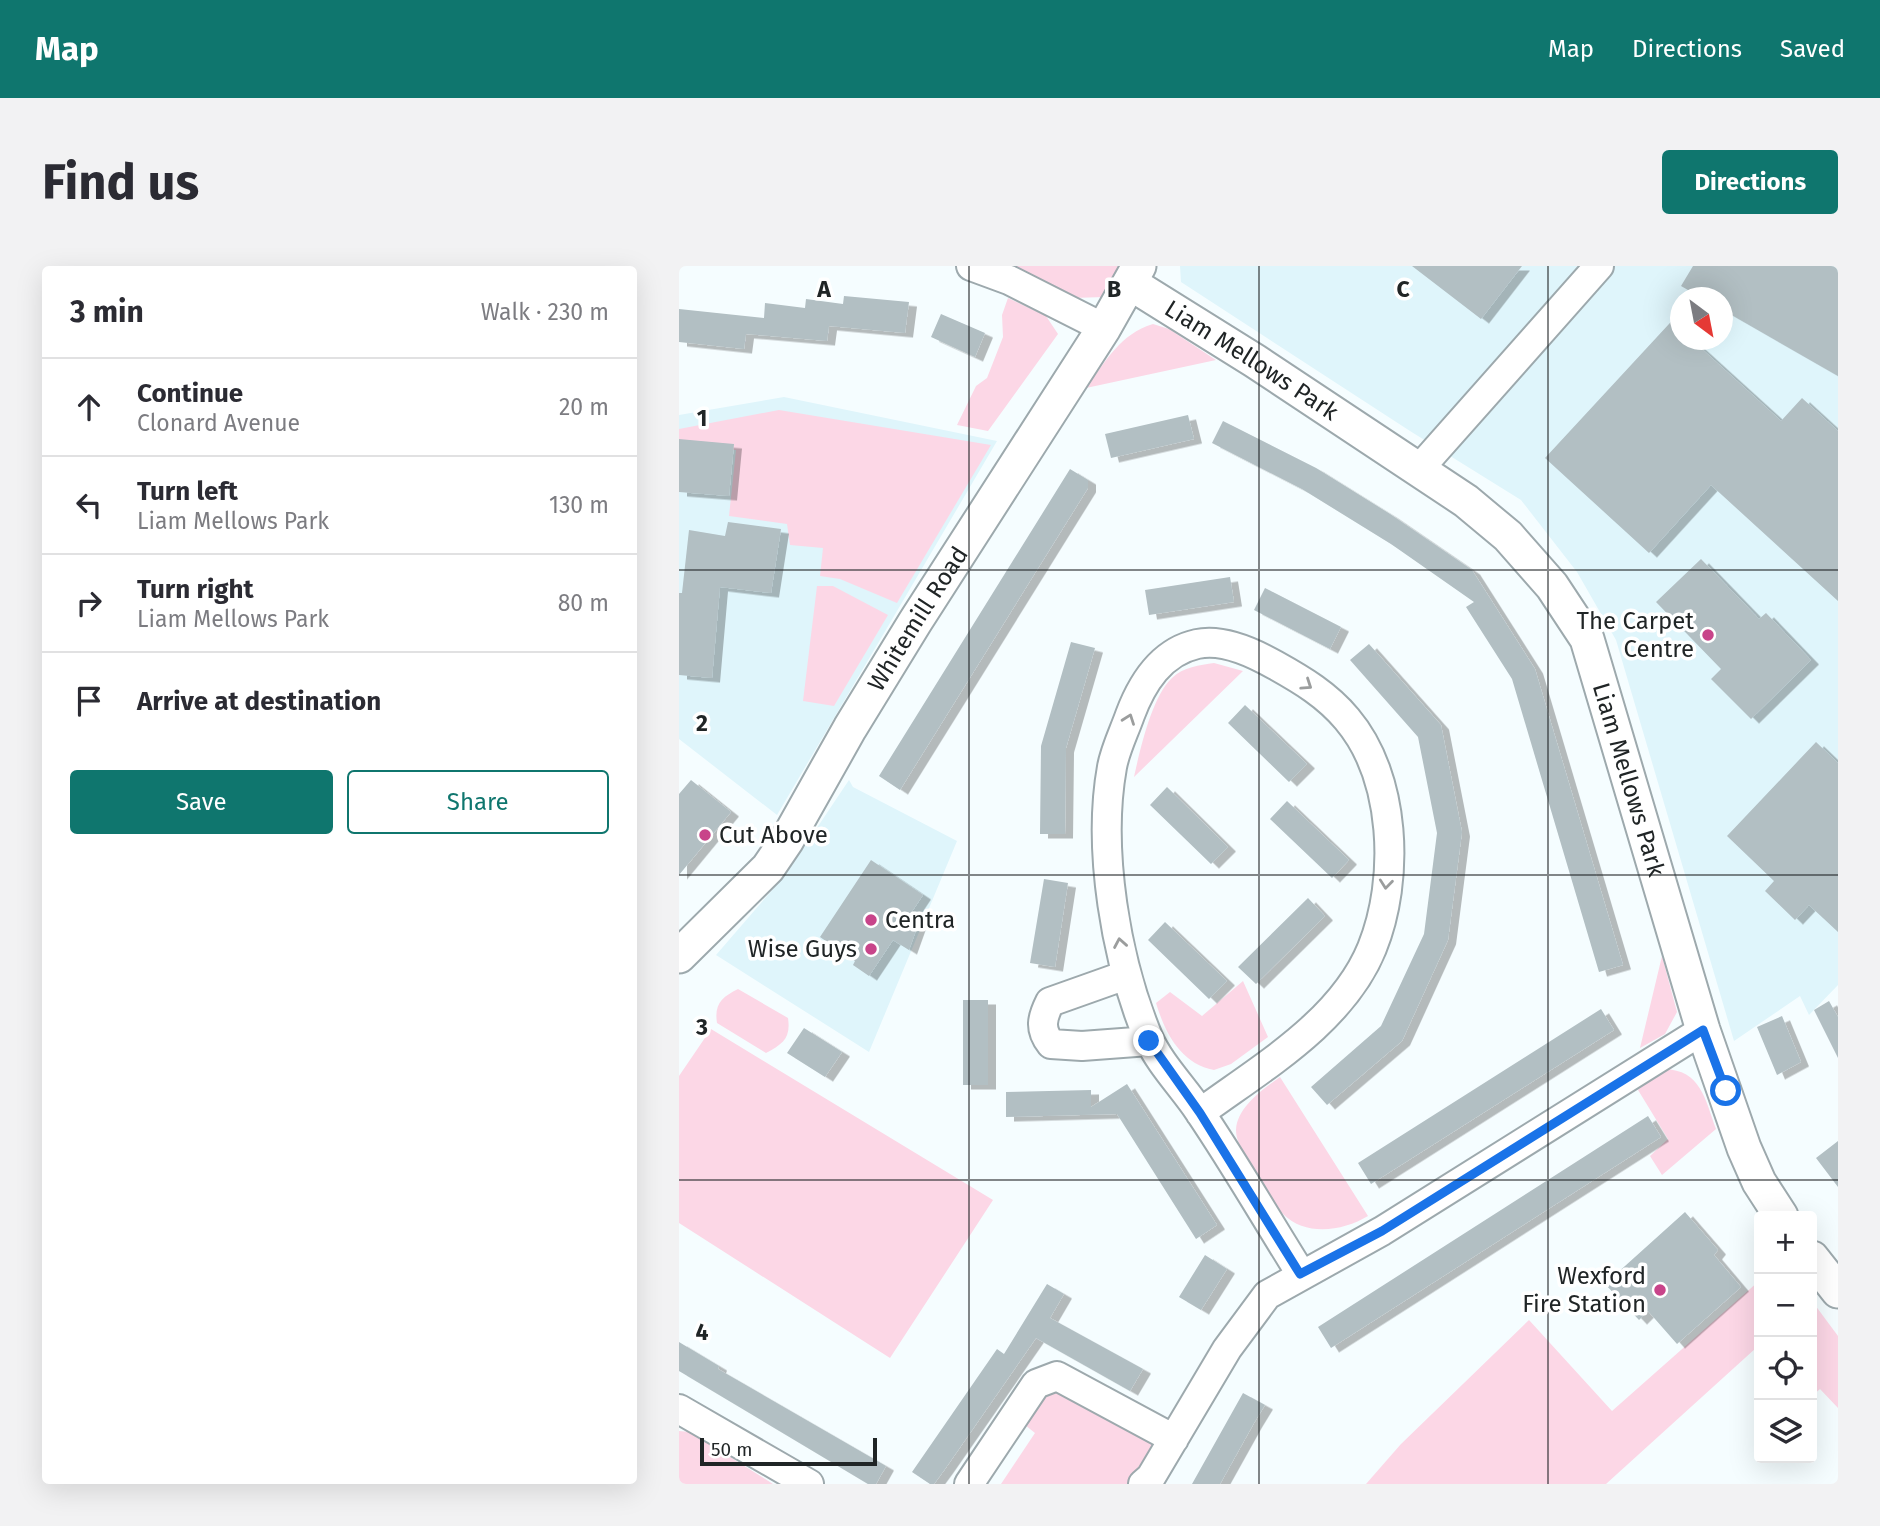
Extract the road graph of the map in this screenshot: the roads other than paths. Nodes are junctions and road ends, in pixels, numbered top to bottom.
1 (971, 266) edge
2 (1599, 266) edge
3 (1134, 274) edge
4 (1104, 328) junction
5 (1419, 469) junction
6 (679, 956) edge
7 (1126, 975) junction
8 (1703, 1030) junction
9 (1149, 1041) junction
10 (1200, 1113) junction
11 (1778, 1211) edge
12 (1817, 1265) edge
13 (1300, 1274) junction
14 (1838, 1292) edge
15 (679, 1409) edge
16 (1174, 1439) junction
17 (809, 1484) edge
18 (969, 1484) edge
19 (1143, 1484) edge

1 - 4 street
2 - 5 street
3 - 4 street, Whitemill Road
3 - 5 street, Liam Mellows Park
4 - 6 street, Whitemill Road
5 - 8 street, Liam Mellows Park
7 - 9 street
7 - 9 street
7 -> 10 street
8 - 11 street, Liam Mellows Park
8 - 13 street
9 - 10 street
10 - 13 street
12 - 14 street
13 - 16 street
15 - 17 street
16 - 18 street
16 - 19 street

